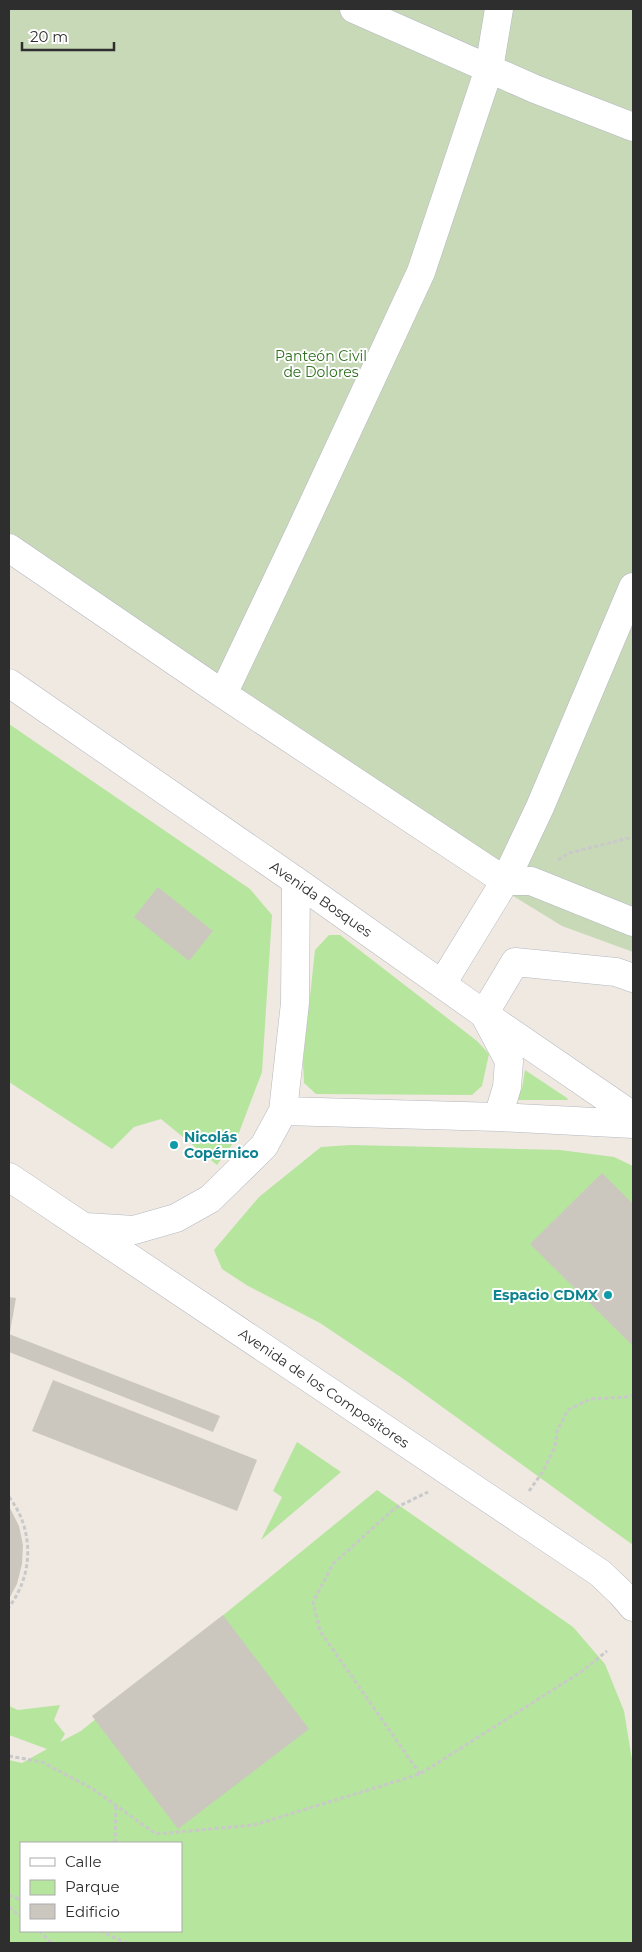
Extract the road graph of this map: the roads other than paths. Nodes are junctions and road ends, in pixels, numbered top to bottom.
1 (354, 9) edge
2 (499, 9) edge
3 (489, 69) junction
4 (633, 127) edge
5 (9, 548) edge
6 (633, 587) edge
7 (9, 682) edge
8 (223, 694) junction
9 (296, 881) junction
10 (518, 881) junction
11 (633, 922) edge
12 (633, 978) edge
13 (442, 984) junction
14 (484, 1014) junction
15 (283, 1111) junction
16 (633, 1116) edge
17 (498, 1117) junction
18 (633, 1124) edge
19 (9, 1177) edge
20 (85, 1227) junction
21 (633, 1607) edge

1 - 3 street
2 - 3 street
3 - 4 street
3 - 8 street
5 - 8 street
6 - 10 street
7 - 9 street, Avenida Bosques
8 - 10 street
9 - 13 street, Avenida Bosques
9 - 15 street
10 - 11 street
10 - 13 street
12 - 14 street
13 - 14 street, Avenida Bosques
14 - 16 street, Avenida Bosques
14 - 17 street
15 - 17 street
15 - 20 street
17 - 18 street
19 - 20 street, Avenida de los Compositores
20 - 21 street, Avenida de los Compositores

